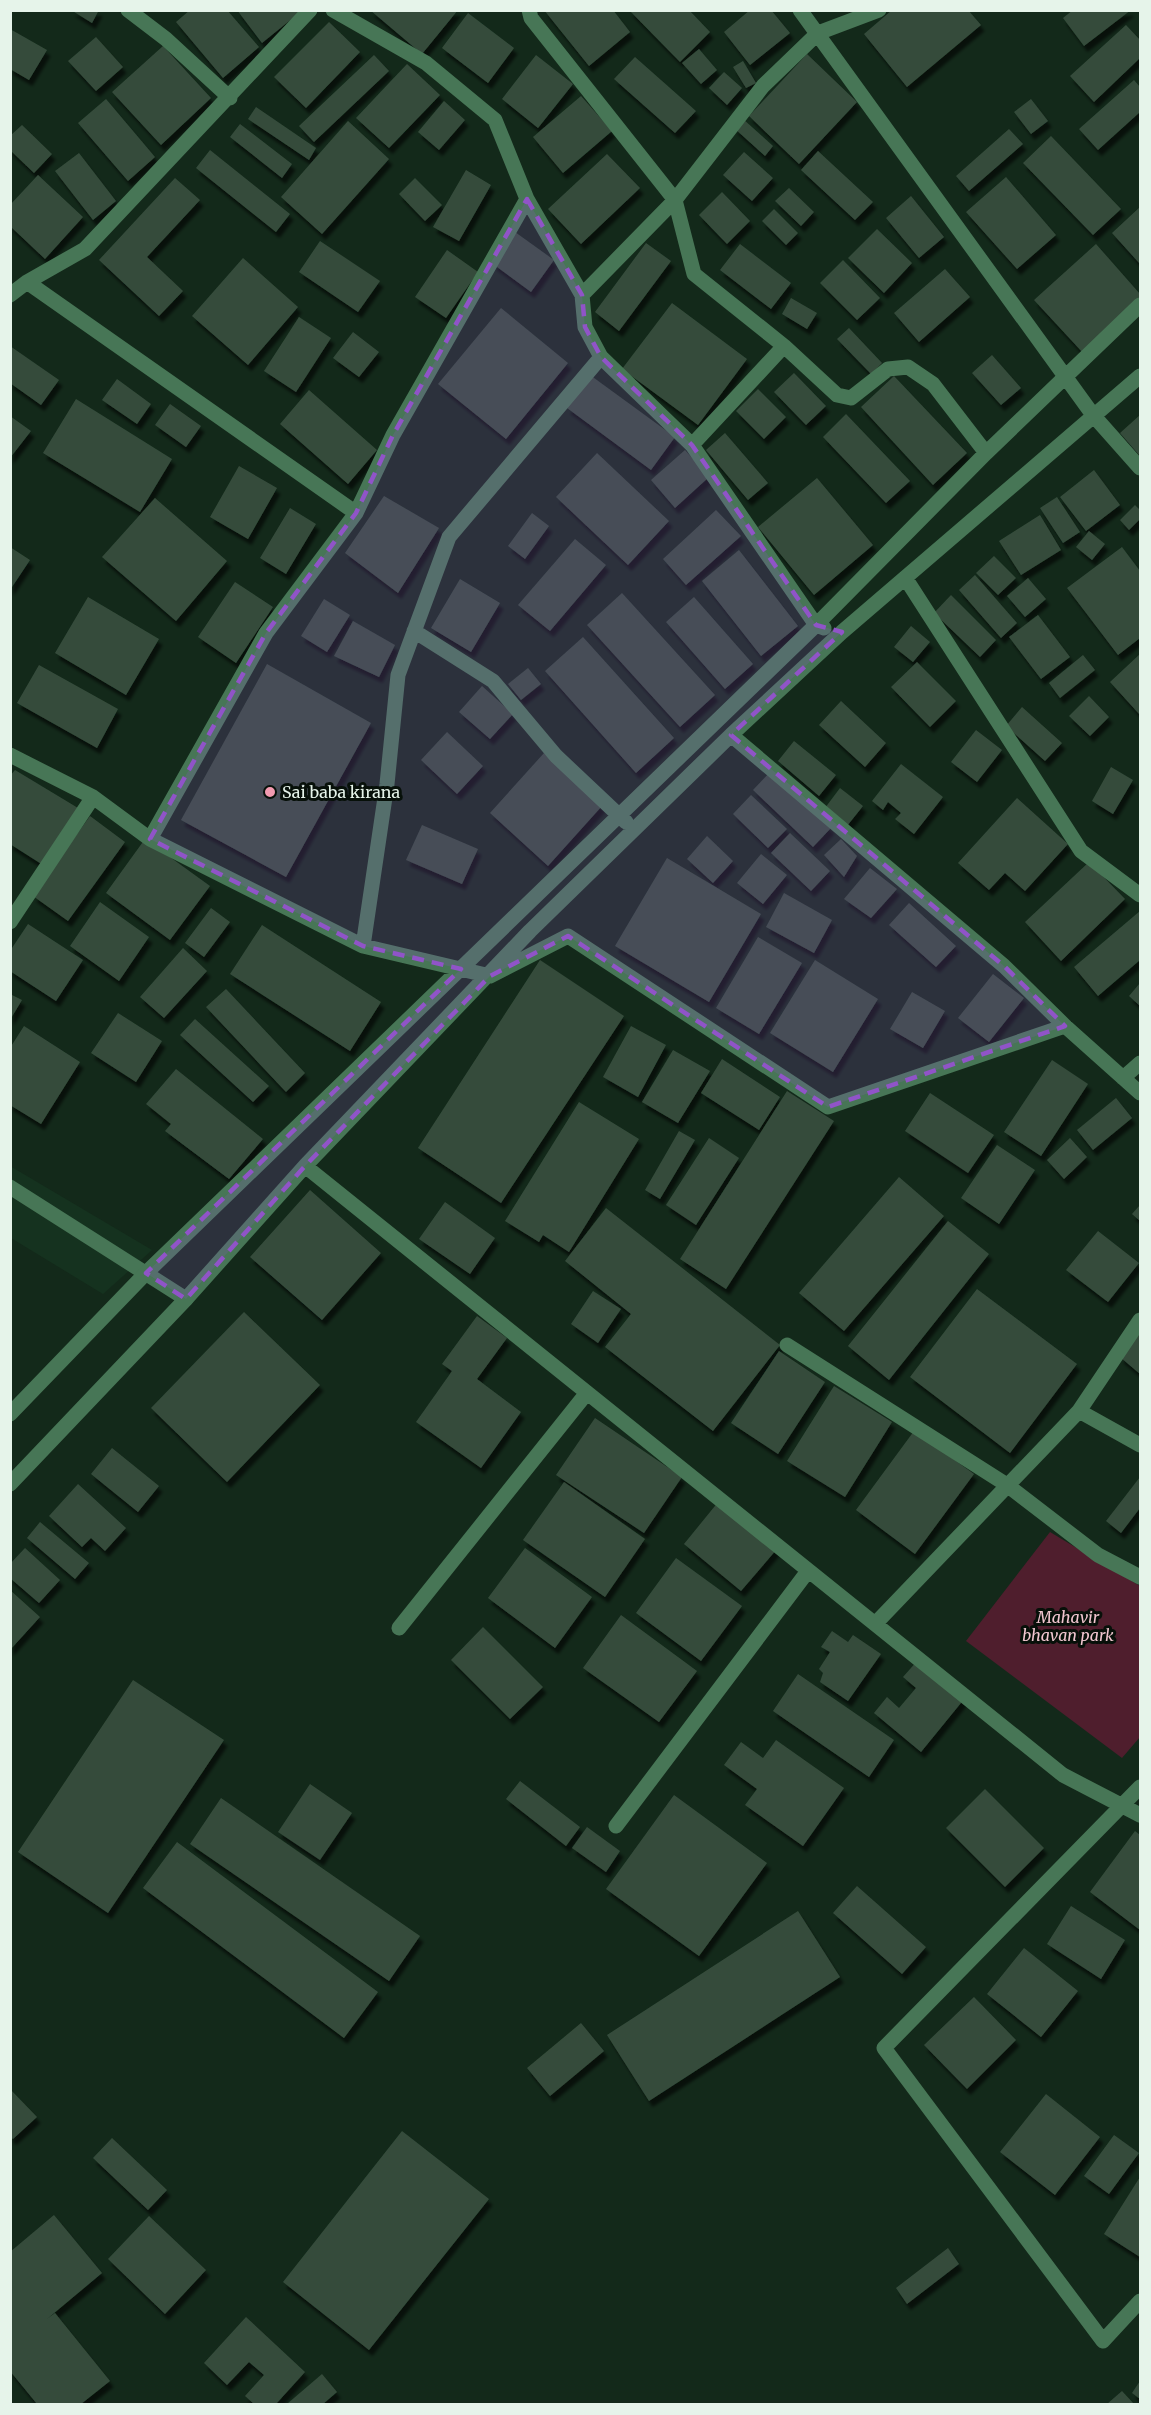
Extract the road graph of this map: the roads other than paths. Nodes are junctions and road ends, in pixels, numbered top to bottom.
1 (128, 10) edge
2 (310, 10) edge
3 (333, 10) edge
4 (529, 10) edge
5 (800, 10) edge
6 (879, 10) edge
7 (819, 33) junction
8 (230, 98) junction
9 (527, 199) junction
10 (675, 200) junction
11 (27, 282) junction
12 (582, 294) junction
13 (10, 295) edge
14 (1140, 305) edge
15 (784, 346) junction
16 (601, 357) junction
17 (1140, 376) edge
18 (1067, 377) junction
19 (1093, 415) junction
20 (692, 445) junction
21 (986, 453) junction
22 (1140, 468) edge
23 (356, 513) junction
24 (906, 579) junction
25 (816, 625) junction
26 (414, 631) junction
27 (842, 632) junction
28 (731, 735) junction
29 (10, 755) edge
30 (93, 797) junction
31 (619, 816) junction
32 (636, 830) junction
33 (150, 839) junction
34 (1140, 895) edge
35 (10, 922) edge
36 (363, 946) junction
37 (461, 969) junction
38 (490, 976) junction
39 (1065, 1026) junction
40 (1140, 1063) edge
41 (1123, 1078) junction
42 (1140, 1093) edge
43 (305, 1166) junction
44 (10, 1187) edge
45 (146, 1273) junction
46 (186, 1299) junction
47 (1140, 1320) edge
48 (787, 1345) dead end
49 (586, 1394) junction
50 (1079, 1411) junction
51 (10, 1414) edge
52 (1140, 1445) edge
53 (10, 1484) edge
54 (1006, 1485) junction
55 (808, 1571) junction
56 (1140, 1577) edge
57 (875, 1624) junction
58 (399, 1628) dead end
59 (1140, 1787) edge
60 (1123, 1806) junction
61 (1140, 1815) edge
62 (616, 1826) dead end
63 (1140, 2301) edge

1 - 8 street
2 - 8 street
3 - 9 street
4 - 10 street
5 - 7 street
6 - 7 street
7 - 10 street
7 - 18 street
8 - 11 street
9 - 12 street
9 - 23 street
10 - 12 street
10 - 15 street
11 - 13 street
11 - 23 street
12 - 16 street
14 - 18 street
15 - 20 street
15 - 21 street
16 - 20 street
16 - 26 street
17 - 19 street
18 - 19 street
18 - 21 street
19 - 22 street
19 - 24 street
20 - 25 street
21 - 25 street
23 - 33 street
24 - 27 street
24 - 34 street
25 - 27 street
25 - 31 street
26 - 31 street
26 - 36 street
27 - 28 street
28 - 32 street
28 - 39 street
29 - 30 street
30 - 33 street
30 - 35 street
31 - 32 street
31 - 37 street
32 - 38 street
33 - 36 street
36 - 37 street
37 - 38 street
37 - 45 street
38 - 39 street
38 - 43 street
39 - 41 street
40 - 41 street
41 - 42 street
43 - 46 street
43 - 49 street
44 - 45 street
45 - 46 street
45 - 51 street
46 - 53 street
47 - 50 street
48 - 54 street
49 - 55 street
49 - 58 street
50 - 52 street
50 - 54 street
54 - 56 street
54 - 57 street
55 - 57 street
55 - 62 street
57 - 60 street
59 - 60 street
60 - 61 street
60 - 63 street

